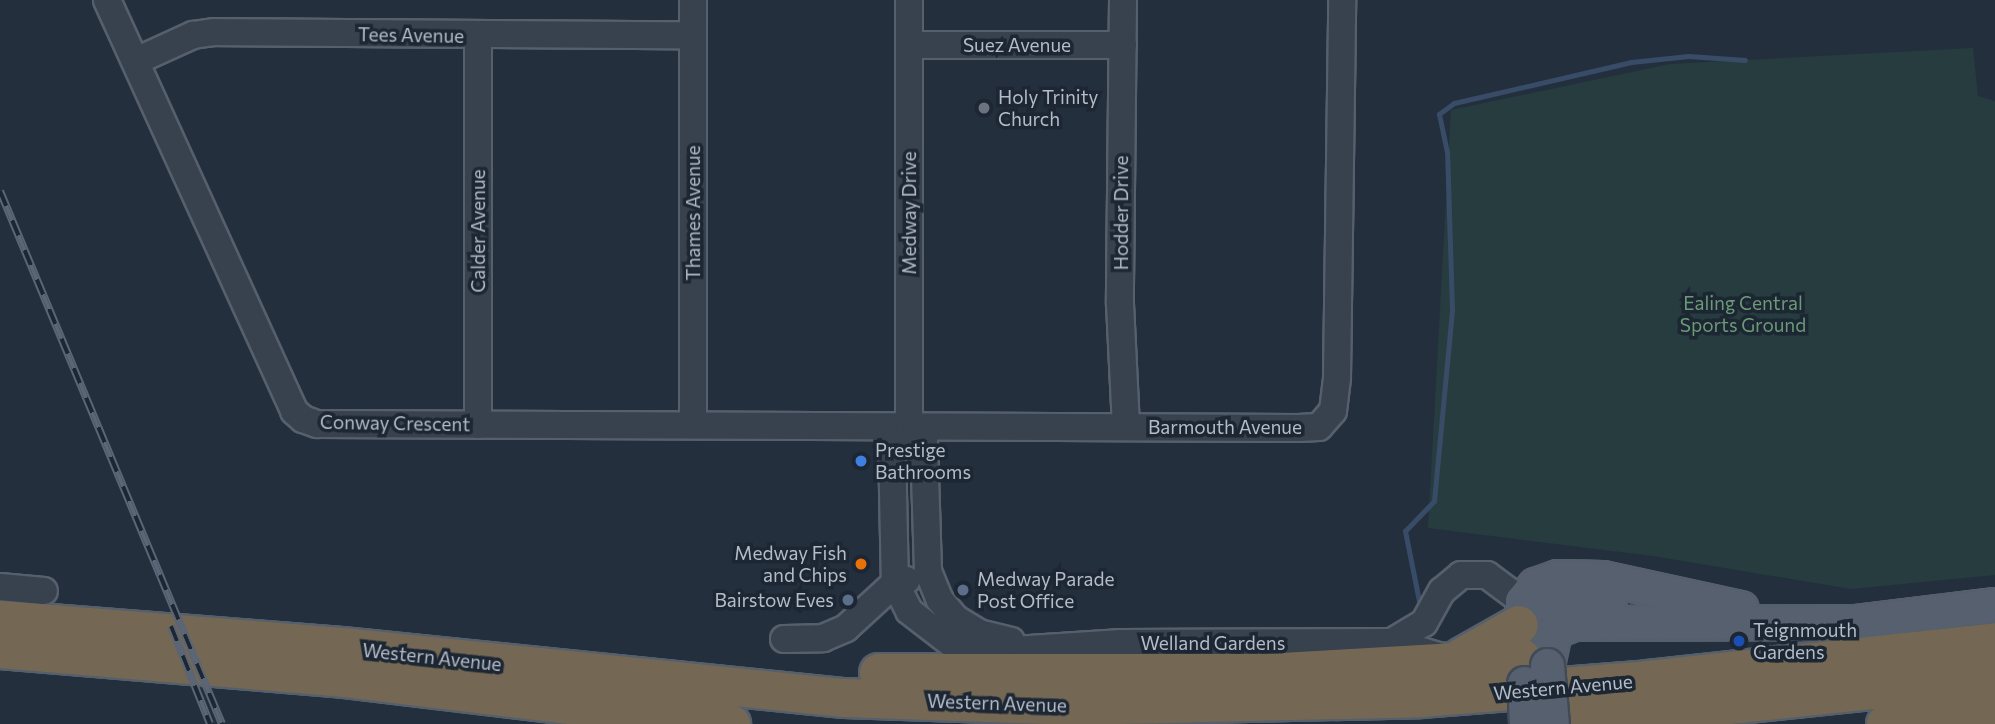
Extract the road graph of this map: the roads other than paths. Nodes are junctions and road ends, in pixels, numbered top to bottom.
1 (107, 0) edge
2 (693, 0) edge
3 (909, 0) edge
4 (1124, 0) edge
5 (1342, 0) edge
6 (693, 35) junction
7 (478, 37) junction
8 (910, 45) junction
9 (1123, 45) junction
10 (136, 61) junction
11 (478, 425) junction
12 (694, 425) junction
13 (909, 426) junction
14 (1126, 426) junction
15 (929, 578) junction
16 (895, 583) junction
17 (0, 587) edge
18 (44, 591) dead end
19 (1995, 605) edge
20 (0, 620) edge
21 (1733, 621) junction
22 (1808, 621) junction
23 (785, 639) dead end
24 (1392, 642) junction
25 (1995, 642) edge
26 (1530, 645) junction
27 (1034, 646) junction
28 (0, 649) edge
29 (1457, 659) junction
30 (1995, 677) edge
31 (670, 708) edge
32 (1995, 711) edge
33 (731, 724) edge
34 (1526, 724) edge
35 (1550, 724) edge
36 (1886, 724) edge

1 - 10 street, Conway Crescent
2 - 6 street, Thames Avenue
3 - 8 street, Medway Drive
4 - 9 street, Hodder Drive
5 - 14 street, Barmouth Avenue
6 - 7 street, Tees Avenue
6 - 12 street, Thames Avenue
7 - 10 street, Tees Avenue
7 - 11 street, Calder Avenue
8 - 9 street, Suez Avenue
8 - 13 street, Medway Drive
9 - 14 street, Hodder Drive
10 - 11 street, Conway Crescent
11 - 12 street, Conway Crescent
12 - 13 street, Conway Crescent
13 - 14 street, Barmouth Avenue
13 - 15 street
13 - 16 street
15 - 16 street
15 - 27 street
16 - 23 street
16 - 27 street
17 - 18 street
19 - 22 main road
20 - 31 highway, Western Avenue
21 - 22 main road
21 - 26 main road
21 - 26 main road
22 - 26 main road
24 - 26 street
24 - 27 street, Welland Gardens
24 - 29 street, Welland Gardens
25 - 31 highway, Western Avenue
26 - 29 highway
26 - 34 main road, bridge
26 - 35 main road, bridge
28 - 31 highway, Western Avenue
29 - 31 highway
30 - 35 highway, Western Avenue
31 - 33 highway, Western Avenue
32 - 36 highway

